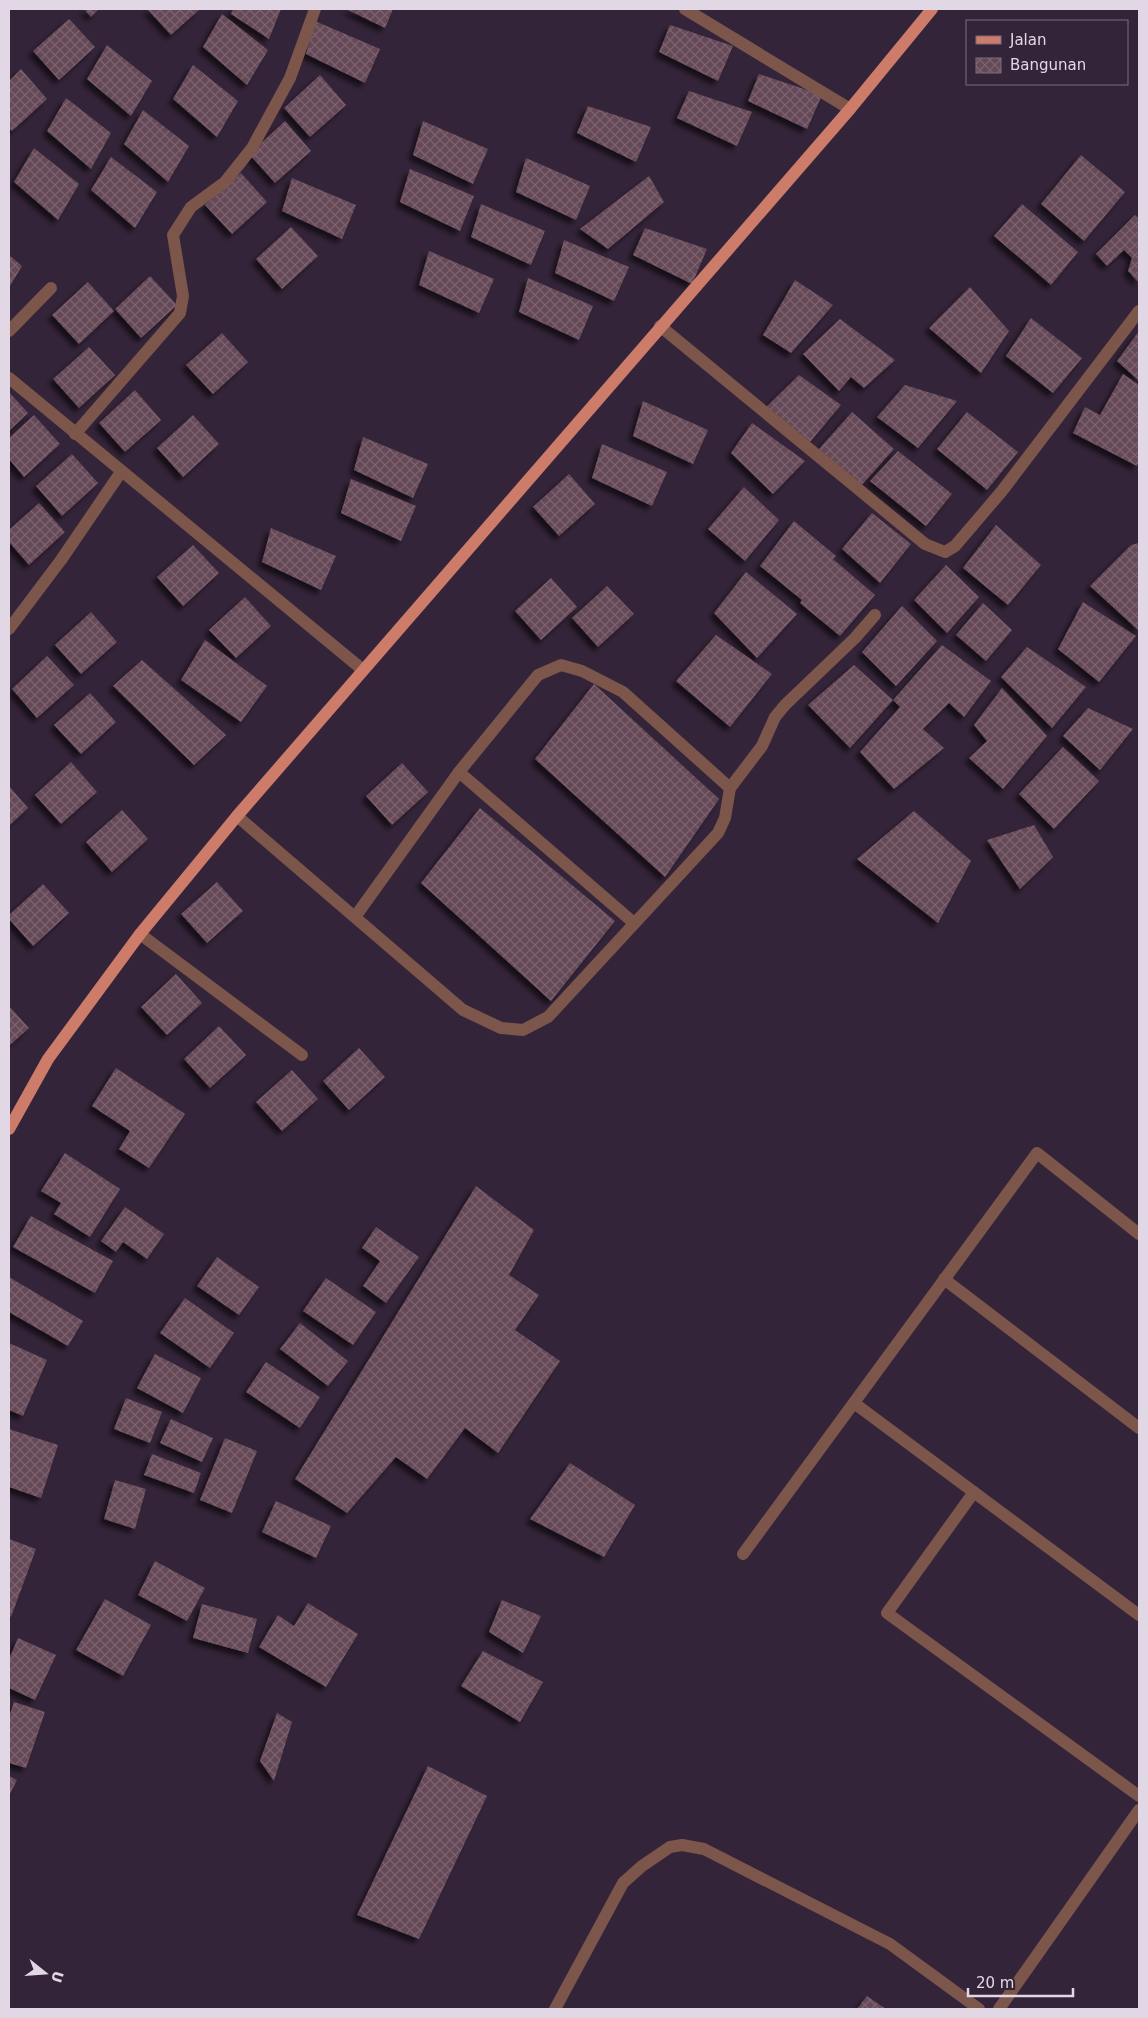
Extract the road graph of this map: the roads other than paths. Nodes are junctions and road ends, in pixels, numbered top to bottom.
1 (316, 9) edge
2 (685, 9) edge
3 (932, 9) edge
4 (850, 109) junction
5 (51, 288) dead end
6 (1139, 311) edge
7 (660, 326) junction
8 (9, 331) edge
9 (9, 378) edge
10 (76, 434) junction
11 (121, 472) junction
12 (875, 616) dead end
13 (9, 629) edge
14 (363, 670) junction
15 (459, 772) junction
16 (730, 788) junction
17 (237, 816) junction
18 (355, 917) junction
19 (634, 923) junction
20 (140, 934) junction
21 (302, 1055) dead end
22 (9, 1129) edge
23 (1139, 1234) edge
24 (944, 1279) junction
25 (854, 1403) junction
26 (1139, 1428) edge
27 (974, 1492) junction
28 (743, 1554) dead end
29 (1139, 1616) edge
30 (1139, 1796) edge
31 (1139, 1810) edge
32 (555, 2009) edge
33 (979, 2009) edge
34 (999, 2009) edge

1 - 10 street
2 - 4 street
3 - 4 main road
4 - 7 main road
5 - 8 street
6 - 7 street
7 - 14 main road
9 - 10 street
10 - 11 street
11 - 13 street
11 - 14 street
12 - 16 street
14 - 17 main road
15 - 16 street
15 - 18 street
15 - 19 street
16 - 19 street
17 - 18 street
17 - 20 main road
18 - 19 street
20 - 21 street
20 - 22 main road
23 - 24 street
24 - 25 street
24 - 26 street
25 - 27 street
25 - 28 street
27 - 29 street
27 - 30 street
31 - 34 street
32 - 33 street

